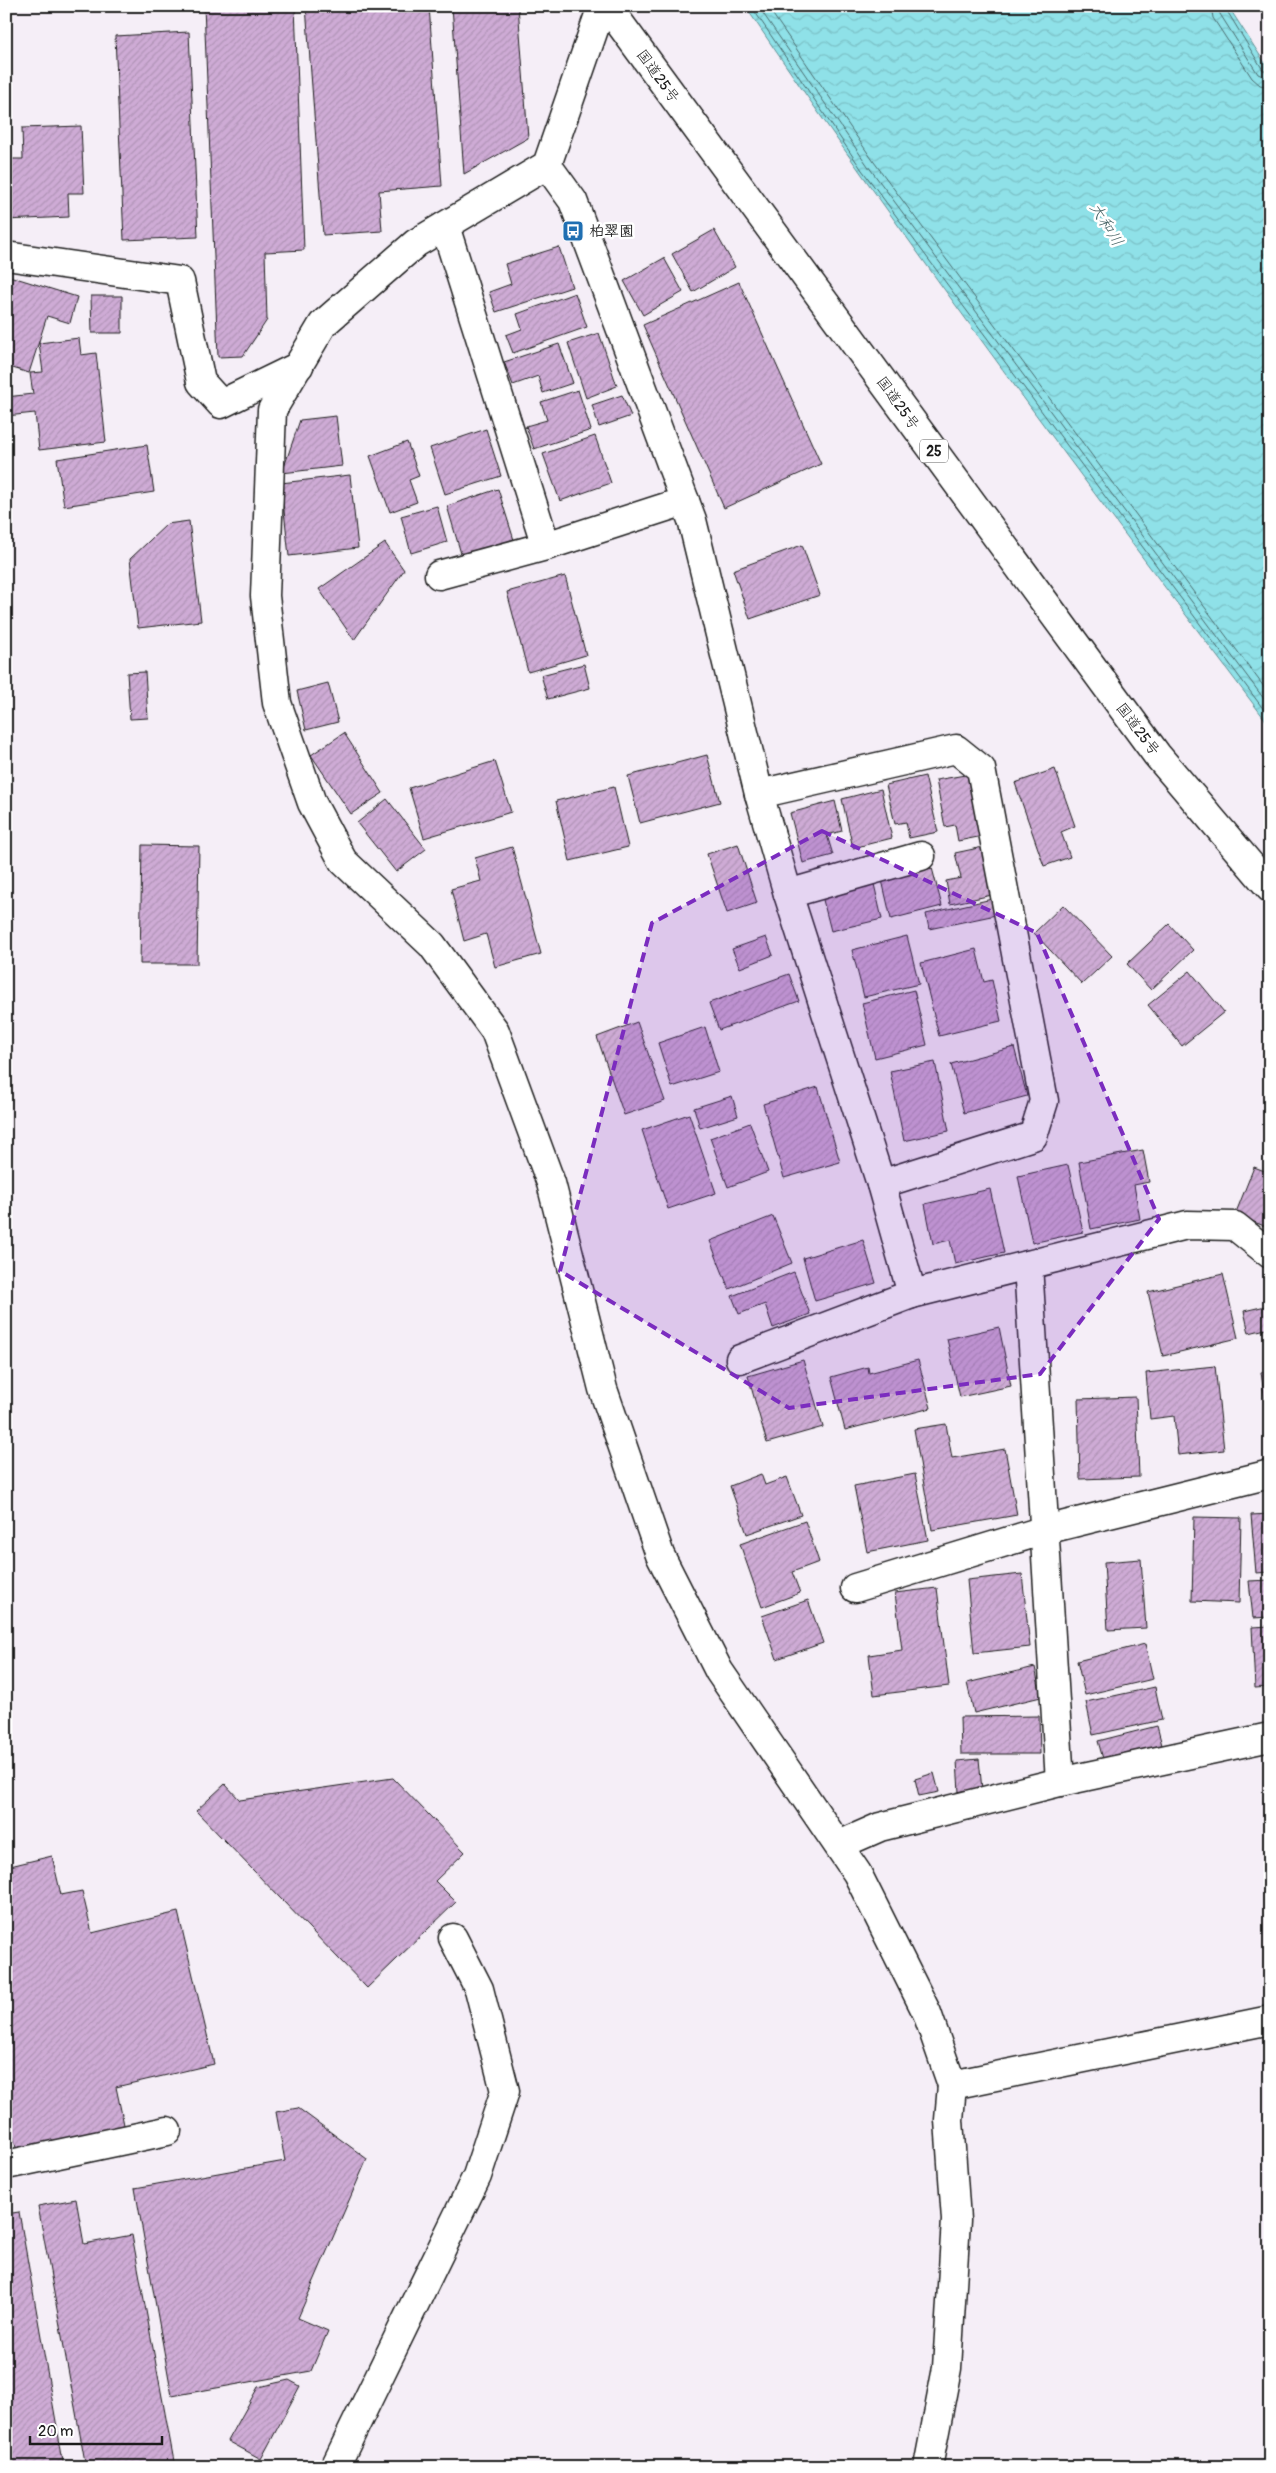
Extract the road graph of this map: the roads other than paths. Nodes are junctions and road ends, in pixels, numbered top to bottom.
1 (602, 6) edge
2 (607, 6) edge
3 (546, 165) junction
4 (445, 226) junction
5 (6, 256) edge
6 (299, 366) junction
7 (685, 501) junction
8 (546, 546) junction
9 (438, 575) dead end
10 (759, 794) junction
11 (921, 856) dead end
12 (1270, 888) edge
13 (788, 894) junction
14 (881, 1184) junction
15 (1270, 1254) edge
16 (1028, 1265) junction
17 (912, 1294) junction
18 (740, 1359) dead end
19 (1270, 1474) edge
20 (1045, 1530) junction
21 (855, 1588) dead end
22 (1270, 1737) edge
23 (1060, 1782) junction
24 (839, 1845) junction
25 (452, 1938) dead end
26 (1270, 2020) edge
27 (952, 2085) junction
28 (167, 2131) dead end
29 (6, 2165) edge
30 (335, 2467) edge
31 (928, 2467) edge

1 - 3 main road
2 - 12 main road, 国道25号 / 25
3 - 4 main road
3 - 7 main road
4 - 6 main road
4 - 8 main road
5 - 6 main road
6 - 24 main road
7 - 8 main road
7 - 10 main road
8 - 9 main road
10 - 13 main road
10 - 14 main road
11 - 13 main road
13 - 14 main road
14 - 17 main road
15 - 16 main road
16 - 17 main road
16 - 20 main road
17 - 18 main road
19 - 20 main road
20 - 21 main road
20 - 23 main road
22 - 23 main road
23 - 24 main road
24 - 27 main road
25 - 30 main road
26 - 27 main road
27 - 31 main road
28 - 29 main road

